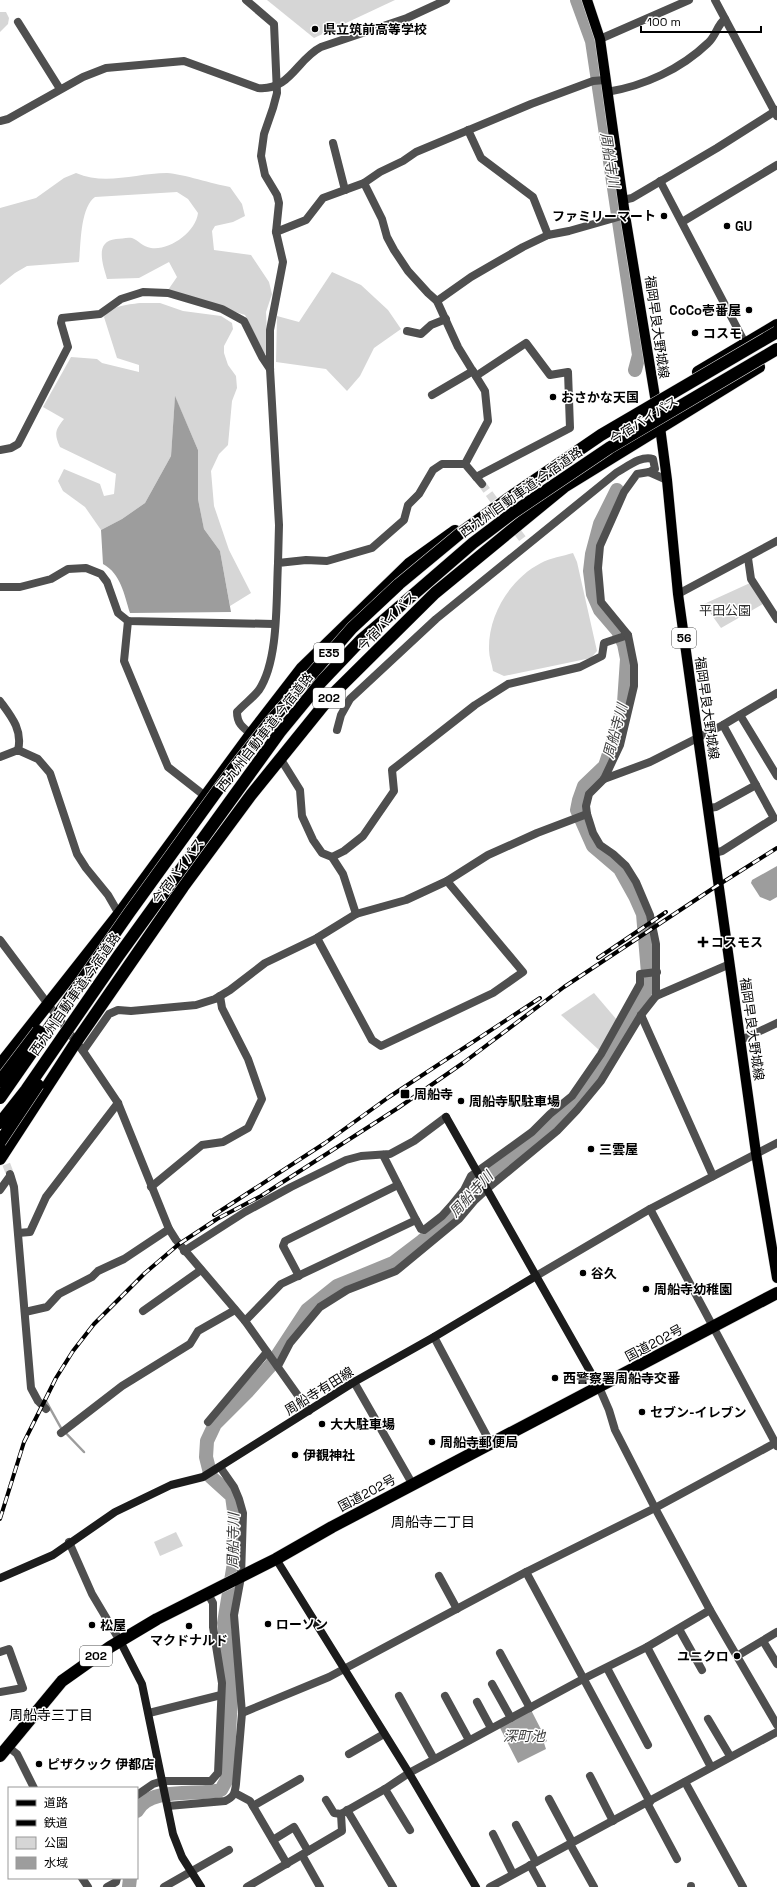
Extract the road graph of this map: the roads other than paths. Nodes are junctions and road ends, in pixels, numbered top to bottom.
1 (246, 0) edge
2 (587, 0) edge
3 (689, 0) edge
4 (715, 0) edge
5 (441, 1) edge
6 (725, 19) junction
7 (18, 22) dead end
8 (600, 39) junction
9 (605, 80) junction
10 (276, 85) junction
11 (60, 89) junction
12 (607, 92) junction
13 (776, 113) edge
14 (0, 121) edge
15 (468, 130) junction
16 (333, 143) dead end
17 (777, 165) edge
18 (660, 181) junction
19 (364, 183) junction
20 (345, 190) junction
21 (623, 200) junction
22 (625, 215) junction
23 (682, 222) junction
24 (276, 232) junction
25 (548, 235) junction
26 (437, 300) junction
27 (446, 319) junction
28 (777, 325) edge
29 (406, 331) dead end
30 (777, 332) edge
31 (745, 343) junction
32 (777, 349) edge
33 (777, 356) edge
34 (270, 369) junction
35 (474, 373) junction
36 (432, 394) dead end
37 (654, 397) junction
38 (660, 427) junction
39 (0, 450) edge
40 (465, 464) junction
41 (649, 472) junction
42 (476, 477) junction
43 (667, 480) junction
44 (482, 484) tunnel mouth
45 (777, 541) edge
46 (748, 558) junction
47 (278, 563) junction
48 (0, 586) edge
49 (678, 594) junction
50 (777, 619) edge
51 (128, 621) junction
52 (274, 624) junction
53 (628, 636) junction
54 (777, 693) edge
55 (0, 701) edge
56 (740, 715) junction
57 (723, 725) junction
58 (337, 730) dead end
59 (251, 734) junction
60 (698, 738) junction
61 (18, 750) junction
62 (0, 757) edge
63 (280, 758) junction
64 (777, 776) edge
65 (604, 779) junction
66 (756, 785) junction
67 (205, 796) junction
68 (709, 808) junction
69 (587, 814) junction
70 (714, 853) junction
71 (332, 857) junction
72 (447, 881) junction
73 (124, 914) junction
74 (356, 914) junction
75 (317, 938) junction
76 (0, 940) edge
77 (730, 964) junction
78 (655, 972) junction
79 (220, 996) junction
80 (656, 996) junction
81 (49, 1004) junction
82 (641, 1015) junction
83 (777, 1023) edge
84 (72, 1024) junction
85 (741, 1040) junction
86 (80, 1047) junction
87 (0, 1065) edge
88 (0, 1081) edge
89 (0, 1098) edge
90 (118, 1103) junction
91 (446, 1117) joint
92 (0, 1123) edge
93 (0, 1142) edge
94 (777, 1143) edge
95 (756, 1153) junction
96 (383, 1155) junction
97 (0, 1159) edge
98 (478, 1172) junction
99 (713, 1176) junction
100 (398, 1185) junction
101 (486, 1186) junction
102 (151, 1187) junction
103 (0, 1190) edge
104 (650, 1209) junction
105 (416, 1220) junction
106 (169, 1229) junction
107 (18, 1233) junction
108 (184, 1250) junction
109 (201, 1270) junction
110 (299, 1276) junction
111 (536, 1276) junction
112 (777, 1278) edge
113 (777, 1293) edge
114 (235, 1310) junction
115 (143, 1311) dead end
116 (25, 1312) junction
117 (245, 1320) junction
118 (714, 1327) junction
119 (434, 1337) junction
120 (268, 1353) junction
121 (278, 1366) junction
122 (354, 1382) junction
123 (599, 1388) junction
124 (46, 1409) dead end
125 (309, 1411) junction
126 (208, 1422) dead end
127 (63, 1432) dead end
128 (491, 1444) junction
129 (776, 1444) edge
130 (220, 1467) junction
131 (413, 1485) junction
132 (656, 1508) junction
133 (69, 1542) junction
134 (276, 1559) junction
135 (526, 1572) junction
136 (439, 1576) dead end
137 (0, 1578) edge
138 (238, 1578) junction
139 (213, 1592) junction
140 (457, 1609) junction
141 (710, 1610) junction
142 (679, 1629) junction
143 (777, 1632) edge
144 (120, 1641) junction
145 (763, 1641) junction
146 (647, 1648) junction
147 (0, 1652) edge
148 (500, 1653) dead end
149 (737, 1656) junction
150 (777, 1664) edge
151 (607, 1668) junction
152 (345, 1669) junction
153 (702, 1670) dead end
154 (584, 1679) junction
155 (492, 1684) dead end
156 (0, 1692) edge
157 (221, 1695) junction
158 (399, 1696) dead end
159 (445, 1696) dead end
160 (477, 1702) dead end
161 (530, 1708) junction
162 (149, 1713) junction
163 (242, 1713) junction
164 (511, 1718) junction
165 (708, 1719) dead end
166 (777, 1725) edge
167 (491, 1728) junction
168 (777, 1732) edge
169 (384, 1734) junction
170 (469, 1740) junction
171 (648, 1745) dead end
172 (4, 1751) edge
173 (349, 1754) dead end
174 (730, 1756) junction
175 (434, 1759) junction
176 (711, 1766) junction
177 (409, 1773) junction
178 (590, 1776) dead end
179 (300, 1779) dead end
180 (164, 1781) junction
181 (685, 1782) junction
182 (34, 1787) edge
183 (386, 1789) junction
184 (235, 1793) junction
185 (138, 1794) edge
186 (549, 1799) dead end
187 (326, 1800) dead end
188 (649, 1802) junction
189 (168, 1806) junction
190 (253, 1806) junction
191 (344, 1812) junction
192 (613, 1821) junction
193 (516, 1825) dead end
194 (410, 1830) dead end
195 (493, 1834) dead end
196 (273, 1840) junction
197 (571, 1843) junction
198 (229, 1850) dead end
199 (305, 1853) junction
200 (677, 1859) dead end
201 (287, 1864) junction
202 (533, 1864) junction
203 (192, 1872) junction
204 (513, 1874) junction
205 (116, 1882) edge
206 (107, 1887) edge
207 (164, 1887) edge
208 (201, 1887) edge
209 (247, 1887) edge
210 (320, 1887) edge
211 (393, 1887) edge
212 (476, 1887) edge
213 (490, 1887) edge
214 (542, 1887) edge
215 (594, 1887) edge
216 (743, 1887) edge

1 - 10 street
2 - 8 main road, 福岡早良大野城線 / 56
3 - 8 street
4 - 6 street
5 - 10 street
6 - 12 street
6 - 13 street
7 - 11 street
8 - 9 main road, 福岡早良大野城線 / 56
9 - 12 main road, 福岡早良大野城線 / 56
9 - 15 street
10 - 11 street
10 - 24 street
11 - 14 street
12 - 21 main road, 福岡早良大野城線 / 56
13 - 18 street
15 - 19 street
15 - 25 street
16 - 20 street
17 - 23 street
18 - 21 street
18 - 23 street
19 - 20 street
19 - 26 street
20 - 24 street
21 - 22 main road, 福岡早良大野城線 / 56
22 - 25 street
22 - 37 main road, 福岡早良大野城線 / 56
23 - 31 street
24 - 34 street
25 - 26 street
26 - 27 street
27 - 29 street
27 - 35 street
28 - 31 highway, 今宿バイパス
30 - 73 highway, 西九州自動車道;今宿道路 / E35, bridge
31 - 37 highway, 今宿バイパス
32 - 84 highway, 西九州自動車道;今宿道路 / E35, bridge
33 - 38 highway, 今宿バイパス / 202
34 - 39 street
34 - 47 street
35 - 36 street
35 - 40 street
35 - 42 street
37 - 38 main road, 福岡早良大野城線 / 56
37 - 59 highway, 今宿バイパス
38 - 43 main road, 福岡早良大野城線 / 56
38 - 63 highway, 今宿バイパス / 202
40 - 42 street
40 - 47 street
41 - 43 street
41 - 53 street
41 - 58 street
42 - 44 street
43 - 49 main road, 福岡早良大野城線 / 56
45 - 46 street
46 - 49 street
46 - 50 street
47 - 52 street
48 - 51 street
49 - 60 main road, 福岡早良大野城線 / 56
51 - 52 street
51 - 67 street
52 - 59 street
53 - 65 street
53 - 71 street
54 - 56 street
55 - 61 street
56 - 57 street
56 - 64 street
57 - 60 street
57 - 66 street
59 - 67 highway, 今宿バイパス
60 - 65 street
60 - 68 main road, 福岡早良大野城線 / 56
61 - 62 street
61 - 73 street
63 - 71 street
63 - 86 highway, 今宿バイパス / 202
65 - 69 street
66 - 68 street
66 - 70 street
67 - 73 highway, 今宿バイパス
68 - 70 main road, 福岡早良大野城線 / 56
69 - 72 street
69 - 78 street
70 - 77 main road, 福岡早良大野城線 / 56
71 - 74 street
72 - 74 street
72 - 75 street
73 - 81 highway, 今宿バイパス
73 - 88 highway, bridge
73 - 89 highway, 西九州自動車道;今宿道路 / E35, bridge
74 - 75 street
75 - 79 street
76 - 81 street
77 - 80 street
77 - 85 main road, 福岡早良大野城線 / 56
78 - 80 street
78 - 98 street
79 - 86 street
79 - 102 street
80 - 82 street
81 - 86 street
81 - 87 highway, 今宿バイパス
82 - 99 street
82 - 101 street
83 - 85 street
84 - 92 highway, 西九州自動車道;今宿道路 / E35, bridge
84 - 93 highway, bridge
85 - 95 main road, 福岡早良大野城線 / 56
86 - 90 street
86 - 97 highway, 今宿バイパス / 202
90 - 102 street
90 - 107 street
91 - 96 street
91 - 98 main road
94 - 95 street
95 - 99 street
95 - 112 main road, 福岡早良大野城線 / 56
96 - 100 street
96 - 108 street
98 - 101 main road
98 - 105 street
99 - 104 street
100 - 105 street
100 - 110 street
101 - 111 main road
101 - 121 street
102 - 106 street
103 - 107 street
104 - 111 street
104 - 118 street
105 - 110 street
106 - 108 street
106 - 116 street
107 - 116 street
108 - 109 street
109 - 114 street
109 - 115 street
110 - 117 street
111 - 119 main road, 周船寺有田線
111 - 123 main road
113 - 118 highway, 国道202号 / 202
114 - 117 street
114 - 127 street
116 - 124 street
117 - 120 street
118 - 123 highway, 国道202号 / 202
118 - 129 street
119 - 122 main road, 周船寺有田線
119 - 128 street
120 - 121 street
120 - 126 street
121 - 125 street
122 - 125 main road, 周船寺有田線
122 - 131 street
123 - 128 highway, 国道202号 / 202
123 - 132 street
125 - 130 main road, 周船寺有田線
128 - 131 highway, 国道202号 / 202
129 - 132 street
130 - 133 main road, 周船寺有田線
130 - 138 street
131 - 134 highway, 国道202号 / 202
132 - 135 street
132 - 141 street
133 - 137 main road, 周船寺有田線
133 - 144 street
134 - 138 highway, 国道202号 / 202
134 - 152 main road
135 - 140 street
135 - 154 street
136 - 140 street
138 - 139 highway, 国道202号 / 202
138 - 163 street
139 - 144 highway, 国道202号 / 202
139 - 157 street
140 - 152 street
141 - 142 street
141 - 149 street
142 - 146 street
142 - 153 street
143 - 145 street
144 - 162 main road
144 - 172 highway, 国道202号 / 202
145 - 149 street
145 - 150 street
146 - 151 street
146 - 176 street
147 - 156 street
148 - 161 street
149 - 166 street
151 - 154 street
151 - 171 street
152 - 163 street
152 - 169 main road
154 - 161 street
154 - 188 street
155 - 164 street
157 - 162 street
157 - 180 street
158 - 175 street
159 - 170 street
160 - 167 street
161 - 164 street
162 - 180 main road
163 - 184 street
164 - 167 street
165 - 174 street
167 - 170 street
168 - 174 street
169 - 173 street
169 - 177 main road
170 - 175 street
172 - 182 street
174 - 176 street
175 - 177 street
176 - 181 street
177 - 183 street
177 - 212 main road
178 - 192 street
179 - 190 street
180 - 185 street
180 - 189 main road
181 - 188 street
181 - 216 street
183 - 191 street
183 - 194 street
184 - 189 street
184 - 190 street
186 - 197 street
187 - 191 street
188 - 192 street
188 - 200 street
189 - 203 main road
190 - 196 street
191 - 199 street
191 - 211 street
192 - 197 street
193 - 202 street
195 - 204 street
196 - 199 street
196 - 201 street
197 - 202 street
197 - 215 street
198 - 203 street
199 - 201 street
199 - 210 street
201 - 209 street
202 - 204 street
202 - 214 street
203 - 207 street
203 - 208 main road
204 - 213 street
205 - 206 street

